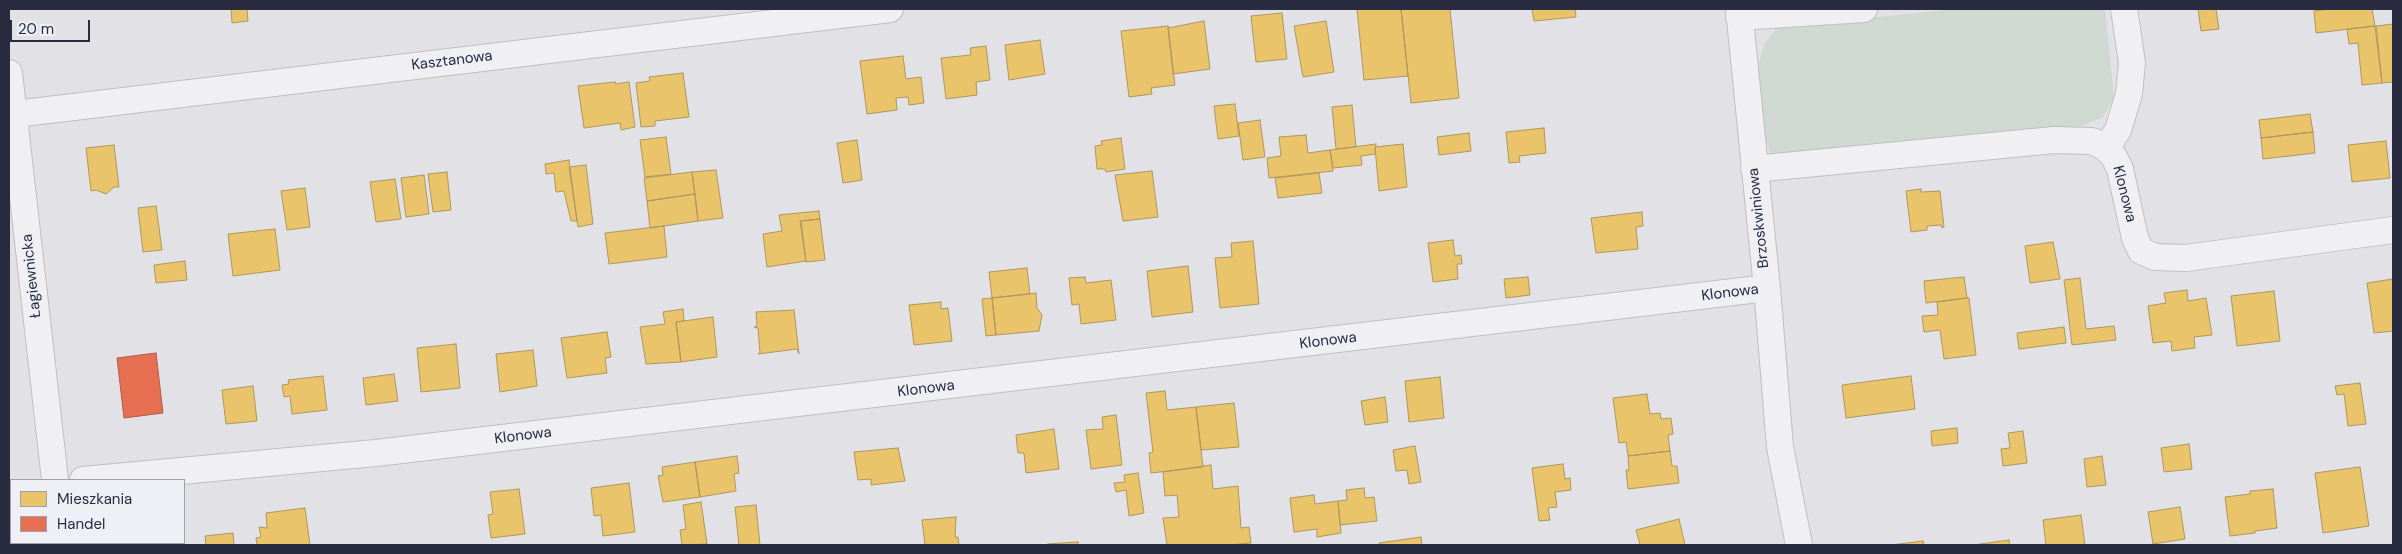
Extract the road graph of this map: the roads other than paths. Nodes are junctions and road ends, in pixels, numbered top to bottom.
1 (890, 9) edge
2 (1864, 9) edge
3 (2124, 9) edge
4 (1739, 13) edge
5 (9, 73) edge
6 (15, 114) junction
7 (2106, 148) junction
8 (1754, 169) junction
9 (2393, 230) edge
10 (1767, 288) junction
11 (55, 479) edge
12 (94, 479) edge
13 (1799, 545) edge

1 - 6 street, Kasztanowa
2 - 4 street
3 - 7 street
4 - 8 street, Brzoskwiniowa
5 - 6 street, Łagiewnicka
6 - 11 street, Łagiewnicka
7 - 8 street, Klonowa
7 - 9 street, Klonowa
8 - 10 street, Brzoskwiniowa
10 - 12 street, Klonowa
10 - 13 street, Brzoskwiniowa

